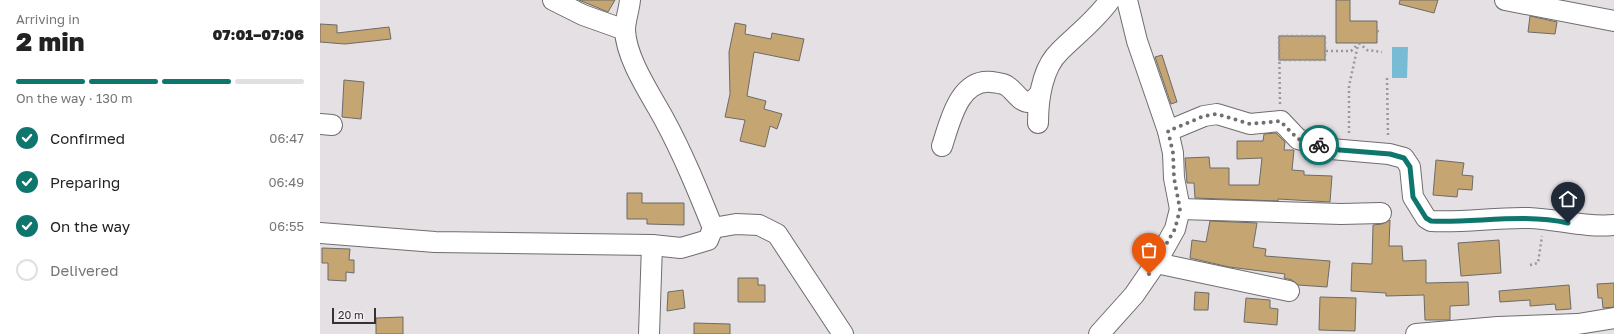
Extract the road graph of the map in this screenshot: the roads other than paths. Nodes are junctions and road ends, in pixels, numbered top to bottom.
1 (553, 0) edge
2 (630, 0) edge
3 (1110, 0) edge
4 (1127, 0) edge
5 (1505, 0) edge
6 (1614, 21) edge
7 (625, 30) junction
8 (1040, 93) junction
9 (1038, 123) dead end
10 (1168, 131) junction
11 (942, 146) dead end
12 (1180, 209) junction
13 (1381, 213) dead end
14 (1614, 225) edge
15 (713, 228) junction
16 (320, 233) edge
17 (652, 245) junction
18 (1156, 263) junction
19 (1289, 291) dead end
20 (1603, 324) edge
21 (649, 334) edge
22 (844, 334) edge
23 (1099, 334) edge
24 (1416, 334) edge

1 - 7 street
2 - 7 street
3 - 8 street
4 - 10 street
5 - 6 street
7 - 15 street
8 - 9 street
8 - 11 street
10 - 12 street
10 - 14 street
12 - 13 street
12 - 18 street
15 - 17 street
15 - 22 street
16 - 17 street
17 - 21 street
18 - 19 street
18 - 23 street
20 - 24 street

